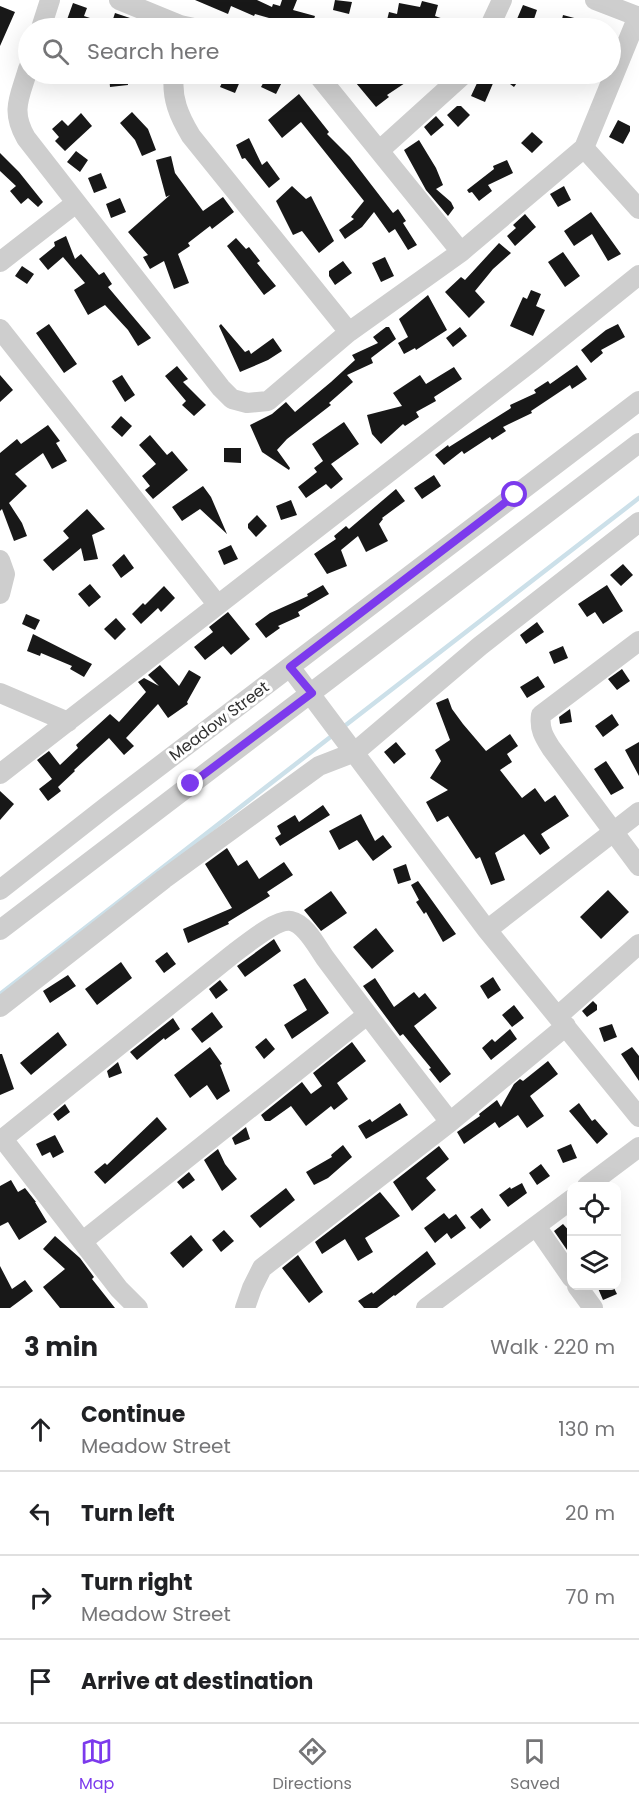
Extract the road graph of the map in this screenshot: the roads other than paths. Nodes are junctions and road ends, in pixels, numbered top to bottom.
1 (50, 0) edge
2 (119, 0) edge
3 (502, 0) edge
4 (595, 0) edge
5 (638, 16) edge
6 (44, 18) edge
7 (163, 18) edge
8 (494, 18) edge
9 (621, 58) edge
10 (24, 84) edge
11 (174, 84) edge
12 (325, 84) edge
13 (453, 84) edge
14 (610, 84) edge
15 (584, 148) junction
16 (380, 150) junction
17 (76, 203) junction
18 (639, 209) edge
19 (461, 252) junction
20 (0, 262) edge
21 (639, 275) edge
22 (0, 329) edge
23 (349, 332) junction
24 (639, 401) edge
25 (639, 443) edge
26 (639, 522) edge
27 (0, 560) edge
28 (0, 594) edge
29 (217, 604) junction
30 (639, 641) edge
31 (290, 667) junction
32 (0, 693) edge
33 (316, 699) junction
34 (69, 722) junction
35 (352, 748) junction
36 (0, 774) edge
37 (639, 812) edge
38 (613, 832) junction
39 (639, 866) edge
40 (0, 890) edge
41 (0, 930) edge
42 (487, 930) junction
43 (639, 944) edge
44 (0, 1007) edge
45 (367, 1015) junction
46 (562, 1021) junction
47 (639, 1117) edge
48 (450, 1122) junction
49 (2, 1140) edge
50 (639, 1147) edge
51 (593, 1182) edge
52 (567, 1203) edge
53 (536, 1226) junction
54 (83, 1241) junction
55 (567, 1271) edge
56 (580, 1290) edge
57 (138, 1308) edge
58 (245, 1308) edge
59 (426, 1308) edge
60 (593, 1308) edge

1 - 6 street
2 - 7 street
3 - 8 street
4 - 5 street
5 - 9 street
10 - 17 street
11 - 23 street
12 - 16 street
13 - 16 street
14 - 15 street
15 - 18 street
15 - 19 street
16 - 19 street
17 - 20 street
17 - 23 street
19 - 23 street
21 - 29 street
22 - 29 street
24 - 31 street, Meadow Street
25 - 33 street, Meadow Street
26 - 35 street
27 - 28 street
29 - 34 street
30 - 38 street
31 - 33 street
31 - 40 street, Meadow Street
32 - 34 street
33 - 35 street
33 - 41 street, Meadow Street
34 - 36 street
35 - 42 street
35 - 44 street
37 - 38 street
38 - 39 street
38 - 42 street
42 - 46 street
43 - 46 street
45 - 48 street
45 - 49 street
45 - 54 street
46 - 47 street
46 - 48 street
48 - 58 street
49 - 54 street
50 - 51 street
52 - 53 street
53 - 55 street
53 - 59 street
54 - 57 street
56 - 60 street

